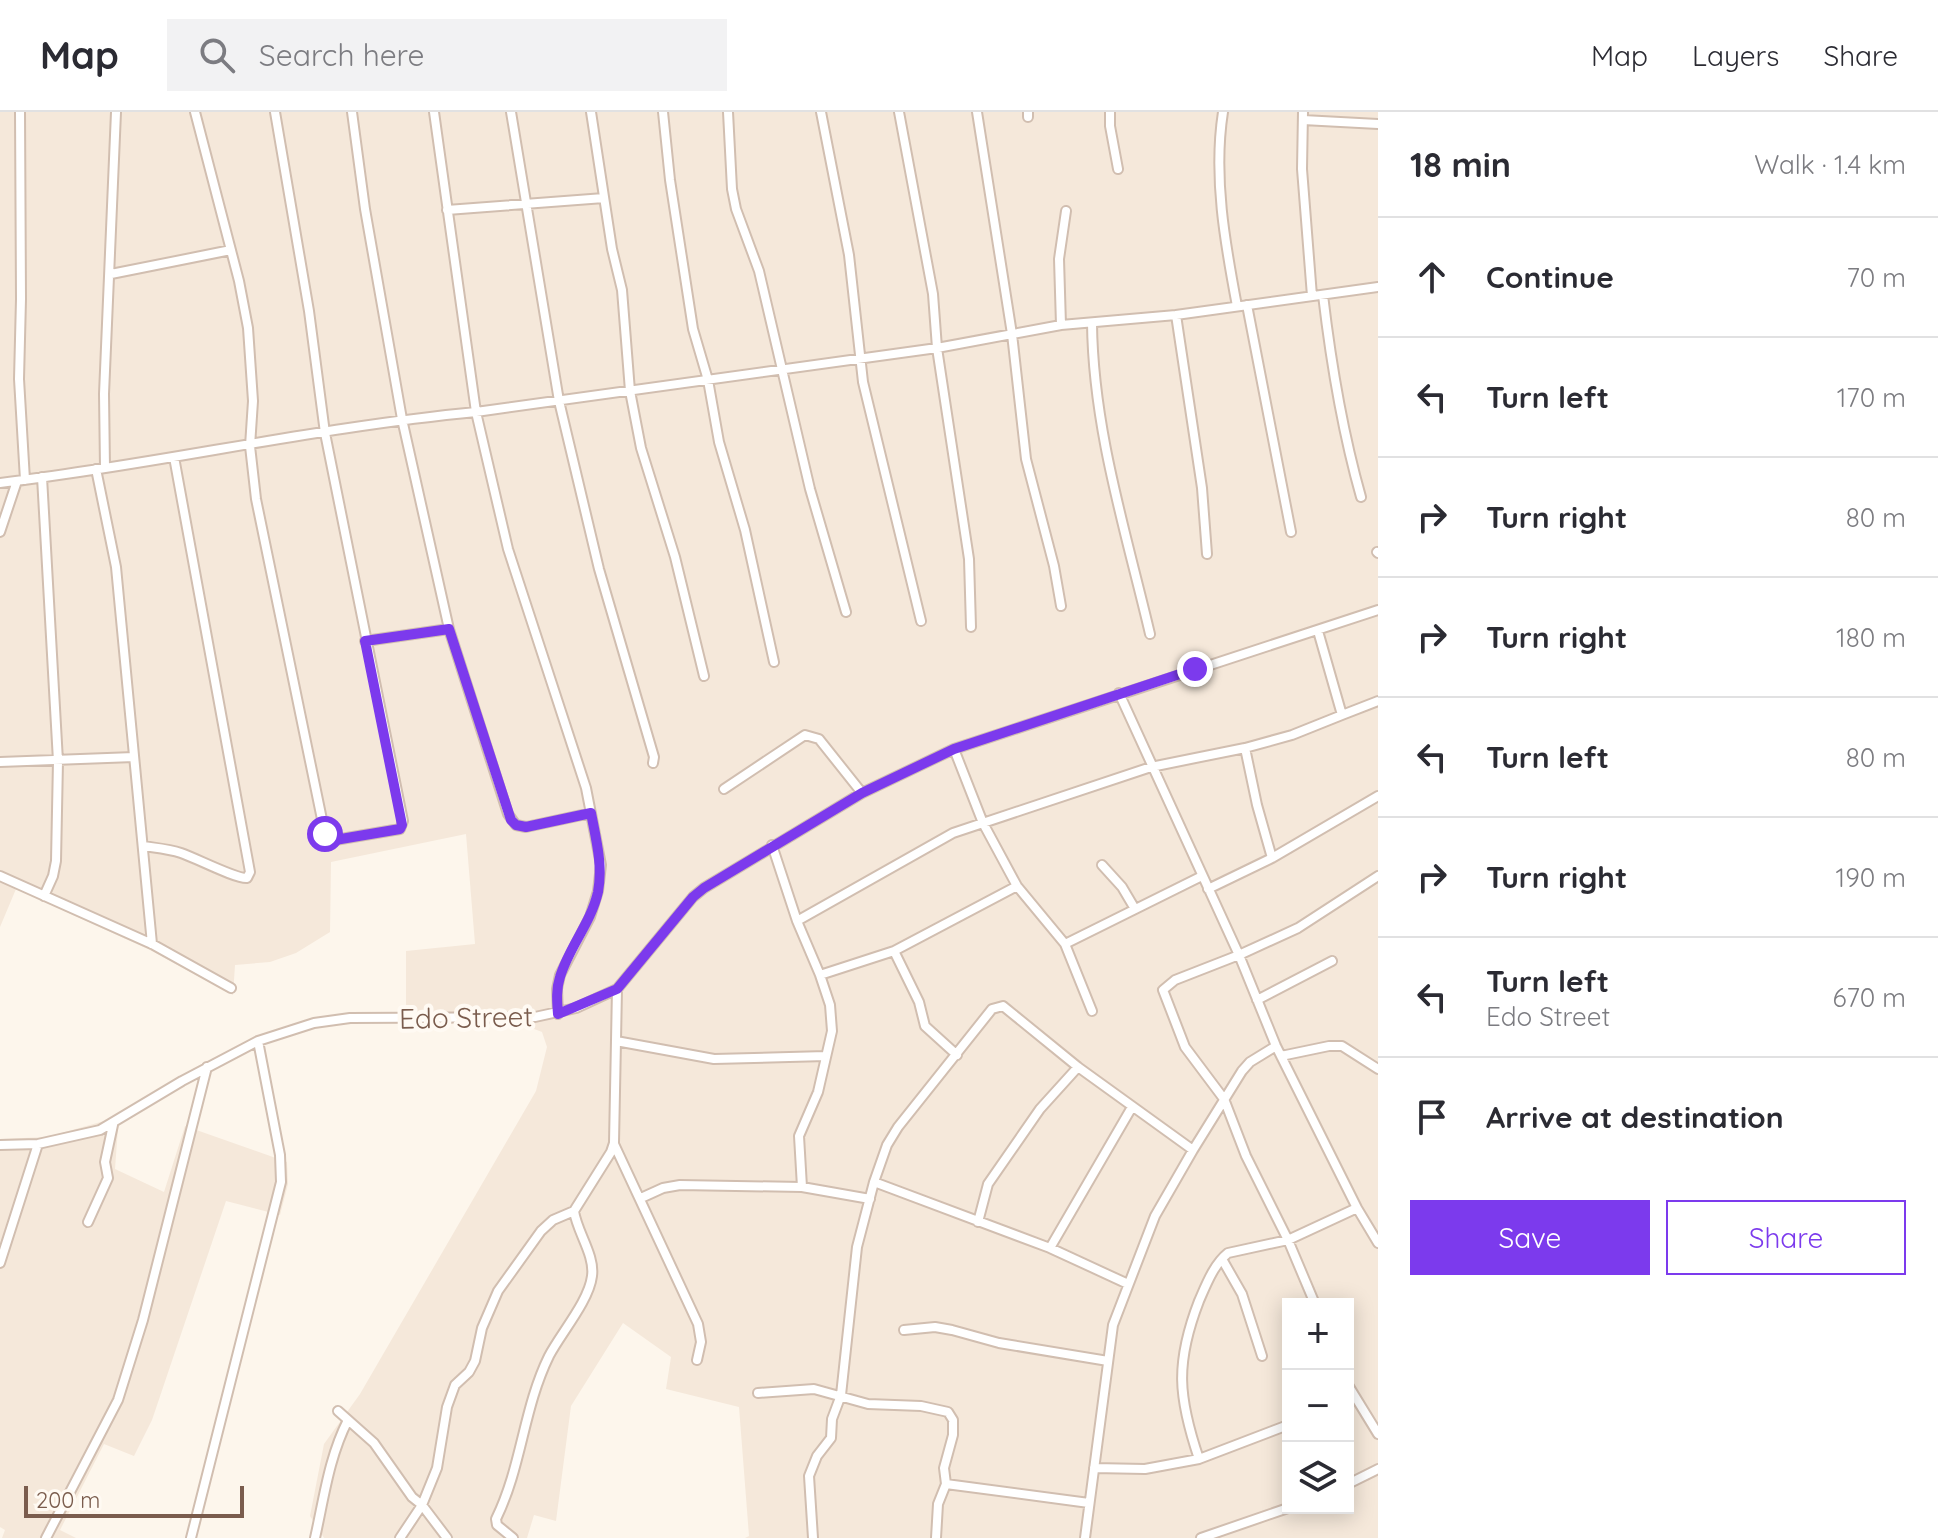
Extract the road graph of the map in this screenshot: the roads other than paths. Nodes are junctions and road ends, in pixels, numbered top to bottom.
1 (20, 112) edge
2 (116, 112) edge
3 (195, 112) edge
4 (275, 112) edge
5 (352, 112) edge
6 (434, 112) edge
7 (511, 112) edge
8 (591, 112) edge
9 (663, 112) edge
10 (728, 112) edge
11 (821, 112) edge
12 (899, 112) edge
13 (977, 112) edge
14 (1110, 112) edge
15 (1223, 112) edge
16 (1303, 116) edge
17 (1378, 124) edge
18 (1118, 169) dead end
19 (604, 198) junction
20 (526, 203) junction
21 (447, 210) junction
22 (1066, 211) dead end
23 (231, 250) junction
24 (111, 274) junction
25 (1378, 287) edge
26 (1323, 295) junction
27 (1312, 296) junction
28 (1242, 306) junction
29 (1176, 315) junction
30 (1092, 323) junction
31 (1061, 325) junction
32 (1012, 334) junction
33 (937, 348) junction
34 (861, 359) junction
35 (781, 370) junction
36 (708, 380) junction
37 (630, 391) junction
38 (559, 401) junction
39 (476, 412) junction
40 (402, 419) junction
41 (325, 433) junction
42 (250, 446) junction
43 (174, 457) junction
44 (101, 468) junction
45 (42, 477) junction
46 (21, 480) junction
47 (0, 483) edge
48 (1361, 497) dead end
49 (0, 532) edge
50 (1291, 532) dead end
51 (1207, 554) dead end
52 (1061, 606) dead end
53 (1378, 610) edge
54 (846, 612) dead end
55 (921, 621) dead end
56 (971, 627) dead end
57 (449, 629) junction
58 (1318, 631) junction
59 (1150, 634) dead end
60 (365, 641) junction
61 (774, 662) dead end
62 (704, 676) dead end
63 (1119, 693) junction
64 (1378, 701) edge
65 (1342, 715) junction
66 (1245, 748) junction
67 (954, 749) junction
68 (134, 757) junction
69 (58, 761) junction
70 (0, 762) edge
71 (653, 763) dead end
72 (1151, 767) junction
73 (724, 789) dead end
74 (862, 793) junction
75 (1378, 796) edge
76 (591, 813) junction
77 (983, 823) junction
78 (772, 845) junction
79 (143, 846) junction
80 (1272, 858) junction
81 (1102, 865) dead end
82 (0, 876) edge
83 (1202, 876) junction
84 (1378, 876) edge
85 (1017, 886) junction
86 (1208, 889) junction
87 (44, 896) junction
88 (1135, 909) junction
89 (797, 921) junction
90 (152, 944) junction
91 (1065, 944) junction
92 (894, 951) junction
93 (1239, 955) junction
94 (1332, 961) dead end
95 (820, 975) junction
96 (231, 988) dead end
97 (617, 989) junction
98 (1257, 1000) junction
99 (1092, 1011) dead end
100 (558, 1014) junction
101 (258, 1041) junction
102 (616, 1041) junction
103 (1276, 1046) junction
104 (957, 1055) junction
105 (826, 1056) junction
106 (1281, 1056) junction
107 (207, 1067) junction
108 (1078, 1067) junction
109 (1378, 1069) edge
110 (1224, 1099) junction
111 (1132, 1107) junction
112 (113, 1125) junction
113 (614, 1143) junction
114 (38, 1144) junction
115 (0, 1145) edge
116 (1193, 1150) junction
117 (874, 1182) junction
118 (802, 1187) junction
119 (641, 1198) junction
120 (870, 1199) junction
121 (1357, 1208) junction
122 (574, 1211) junction
123 (88, 1222) dead end
124 (978, 1222) junction
125 (1288, 1240) junction
126 (1377, 1240) edge
127 (1050, 1248) junction
128 (1222, 1259) junction
129 (0, 1263) edge
130 (1128, 1284) junction
131 (1312, 1298) edge
132 (904, 1330) dead end
133 (1262, 1356) dead end
134 (697, 1360) dead end
135 (1108, 1361) junction
136 (758, 1393) dead end
137 (841, 1395) junction
138 (1354, 1398) edge
139 (338, 1411) dead end
140 (348, 1420) junction
141 (1282, 1427) edge
142 (1378, 1434) edge
143 (1199, 1459) junction
144 (1094, 1468) junction
145 (1378, 1469) edge
146 (1354, 1481) edge
147 (946, 1484) junction
148 (1089, 1503) junction
149 (422, 1505) junction
150 (1282, 1510) edge
151 (1088, 1537) edge
152 (46, 1538) edge
153 (191, 1538) edge
154 (315, 1538) edge
155 (400, 1538) edge
156 (447, 1538) edge
157 (513, 1538) edge
158 (813, 1538) edge
159 (936, 1538) edge
160 (1201, 1538) edge

1 - 46 street
2 - 24 street
3 - 23 street
4 - 41 street
5 - 40 street
6 - 21 street
7 - 20 street
8 - 19 street
9 - 36 street
10 - 35 street
11 - 34 street
12 - 33 street
13 - 32 street
14 - 18 street
15 - 28 street
16 - 17 street
16 - 27 street
19 - 20 street
19 - 37 street
20 - 21 street
20 - 38 street
21 - 39 street
22 - 31 street
23 - 24 street
23 - 42 street
24 - 44 street
25 - 26 street
26 - 27 street
26 - 48 street
27 - 28 street
28 - 29 street
28 - 50 street
29 - 30 street
29 - 51 street
30 - 31 street
30 - 59 street
31 - 32 street
32 - 33 street
32 - 52 street
33 - 34 street
33 - 56 street
34 - 35 street
34 - 55 street
35 - 36 street
35 - 54 street
36 - 37 street
36 - 61 street
37 - 38 street
37 - 62 street
38 - 39 street
38 - 71 street
39 - 40 street
39 - 76 street
40 - 41 street
40 - 57 street
41 - 42 street
41 - 60 street
42 - 43 street
42 - 60 street
43 - 44 street
43 - 79 street
44 - 45 street
44 - 68 street
45 - 46 street
45 - 69 street
46 - 47 street
46 - 49 street
53 - 58 street, Edo Street
57 - 60 street
57 - 76 street
58 - 63 street, Edo Street
58 - 65 street
63 - 67 street, Edo Street
63 - 72 street
64 - 65 street
65 - 66 street
66 - 72 street
66 - 80 street
67 - 74 street, Edo Street
67 - 77 street
68 - 69 street
68 - 79 street
69 - 70 street
69 - 87 street
72 - 77 street
72 - 83 street
73 - 74 street
74 - 78 street, Edo Street
75 - 80 street
76 - 100 street
77 - 85 street
77 - 89 street
78 - 89 street
78 - 97 street, Edo Street
79 - 90 street
80 - 86 street
81 - 88 street
82 - 87 street
83 - 86 street
83 - 88 street
84 - 93 street
85 - 91 street
85 - 92 street
86 - 93 street
87 - 90 street
88 - 91 street
89 - 95 street
90 - 96 street
91 - 99 street
92 - 95 street
92 - 104 street
93 - 98 street
93 - 110 street
94 - 98 street
95 - 105 street
97 - 100 street, Edo Street
97 - 102 street
98 - 103 street
100 - 101 street, Edo Street
101 - 107 street, Edo Street
101 - 153 street
102 - 105 street
102 - 113 street
103 - 106 street
103 - 110 street
104 - 108 street
104 - 117 street
105 - 118 street
106 - 109 street
106 - 121 street
107 - 112 street, Edo Street
107 - 152 street
108 - 111 street
108 - 124 street
110 - 116 street
110 - 125 street
111 - 116 street
111 - 127 street
112 - 114 street, Edo Street
112 - 123 street
113 - 119 street
113 - 122 street
114 - 115 street, Edo Street
114 - 129 street
116 - 130 street
117 - 120 street
117 - 124 street
118 - 119 street
118 - 120 street
119 - 134 street
120 - 137 street
121 - 125 street
121 - 126 street
122 - 149 street
122 - 157 street
124 - 127 street
125 - 128 street
125 - 131 street
127 - 130 street
128 - 133 street
128 - 143 street
130 - 135 street
132 - 135 street
135 - 144 street
136 - 137 street
137 - 147 street
137 - 158 street
138 - 142 street
139 - 140 street
140 - 149 street
140 - 154 street
141 - 143 street
143 - 144 street
144 - 148 street
145 - 146 street
147 - 148 street
147 - 159 street
148 - 151 street
149 - 155 street
149 - 156 street
150 - 160 street

